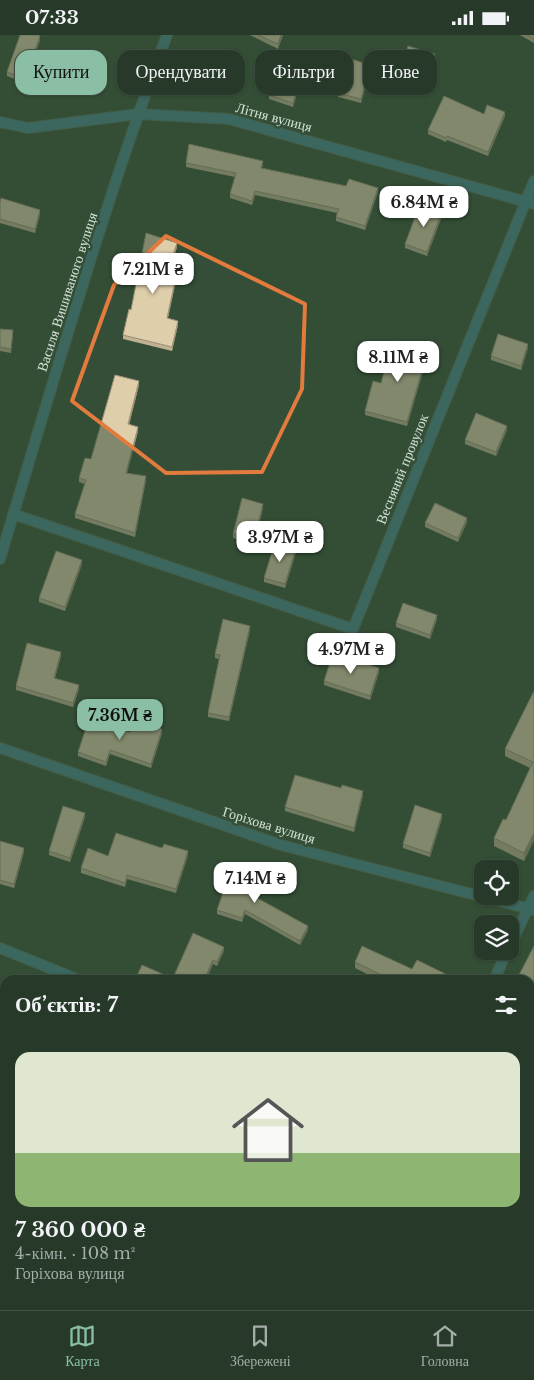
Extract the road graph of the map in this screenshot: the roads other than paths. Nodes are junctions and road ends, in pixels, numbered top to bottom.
1 (167, 35) edge
2 (138, 114) junction
3 (0, 122) edge
4 (534, 181) edge
5 (530, 203) edge
6 (14, 514) junction
7 (0, 559) edge
8 (0, 748) edge
9 (534, 897) edge
10 (531, 909) edge
11 (519, 930) edge
12 (0, 948) edge
13 (503, 960) edge
14 (67, 975) edge
15 (496, 975) edge

1 - 2 street, Василя Вишиваного вулиця
2 - 3 street, Літня вулиця
2 - 5 street, Літня вулиця
2 - 6 street, Василя Вишиваного вулиця
4 - 5 street, Весняний провулок
5 - 6 street, Весняний провулок
6 - 7 street, Василя Вишиваного вулиця
8 - 10 street, Горіхова вулиця
9 - 10 street
10 - 11 street
12 - 14 street
13 - 15 street

